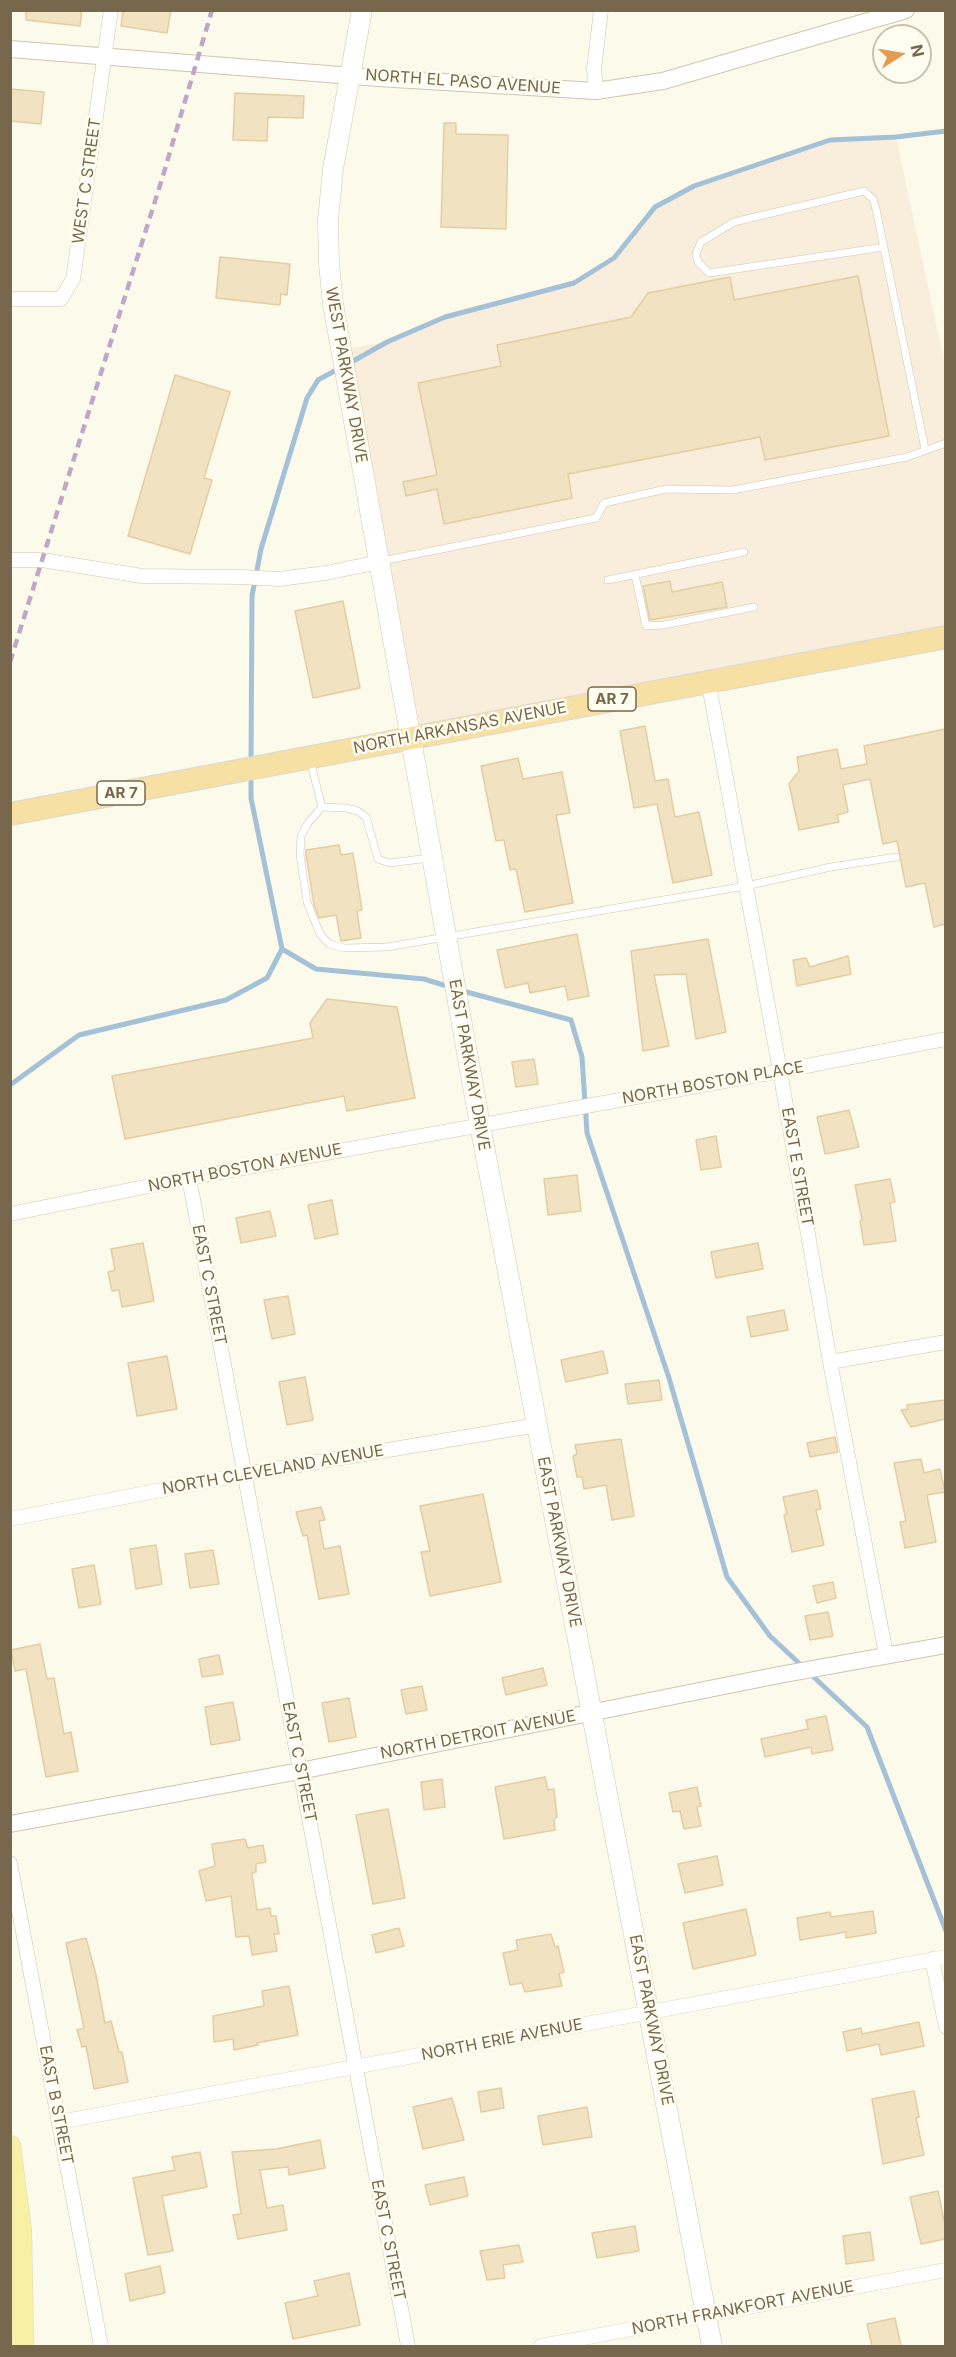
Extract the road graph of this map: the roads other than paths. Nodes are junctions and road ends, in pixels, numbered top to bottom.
1 (111, 10) edge
2 (362, 10) edge
3 (601, 10) edge
4 (906, 10) edge
5 (10, 50) edge
6 (104, 57) junction
7 (351, 74) junction
8 (596, 91) junction
9 (884, 247) junction
10 (10, 299) edge
11 (945, 443) edge
12 (925, 449) junction
13 (744, 552) dead end
14 (10, 560) edge
15 (380, 562) junction
16 (634, 575) junction
17 (608, 580) dead end
18 (754, 607) dead end
19 (945, 637) edge
20 (708, 680) junction
21 (412, 737) junction
22 (310, 757) junction
23 (322, 807) junction
24 (10, 814) edge
25 (433, 857) junction
26 (896, 857) dead end
27 (746, 886) junction
28 (446, 937) junction
29 (945, 1039) edge
30 (780, 1071) junction
31 (480, 1125) junction
32 (189, 1178) junction
33 (10, 1214) edge
34 (945, 1342) edge
35 (830, 1362) junction
36 (537, 1425) junction
37 (245, 1474) junction
38 (10, 1519) edge
39 (945, 1645) edge
40 (886, 1654) junction
41 (591, 1713) junction
42 (300, 1771) junction
43 (10, 1824) edge
44 (10, 1863) edge
45 (940, 1958) edge
46 (650, 2013) junction
47 (945, 2027) edge
48 (356, 2067) junction
49 (59, 2122) junction
50 (10, 2146) edge
51 (945, 2270) edge
52 (706, 2315) junction
53 (23, 2346) edge
54 (100, 2346) edge
55 (408, 2346) edge
56 (541, 2346) edge
57 (712, 2346) edge

1 - 6 street, WEST C STREET
2 - 7 main road, WEST PARKWAY DRIVE
3 - 8 street
4 - 8 street, NORTH EL PASO AVENUE
5 - 6 street, NORTH EL PASO AVENUE
6 - 7 street, NORTH EL PASO AVENUE
6 - 10 street, WEST C STREET
7 - 8 street, NORTH EL PASO AVENUE
7 - 15 main road, WEST PARKWAY DRIVE
9 - 9 lane
9 - 12 lane
11 - 12 lane
12 - 15 lane
13 - 16 lane
14 - 15 street
15 - 21 main road, WEST PARKWAY DRIVE
16 - 17 lane
16 - 18 lane
19 - 20 highway, NORTH ARKANSAS AVENUE / AR 7
20 - 21 highway, NORTH ARKANSAS AVENUE / AR 7
20 - 27 street, EAST E STREET
21 - 22 highway, NORTH ARKANSAS AVENUE / AR 7
21 - 25 main road, EAST PARKWAY DRIVE
22 - 23 lane
22 - 24 highway, NORTH ARKANSAS AVENUE / AR 7
23 - 25 lane
23 - 28 lane
25 - 28 main road, EAST PARKWAY DRIVE
26 - 27 lane
27 - 28 lane
27 - 30 street, EAST E STREET
28 - 31 main road, EAST PARKWAY DRIVE
29 - 30 street, NORTH BOSTON PLACE
30 - 31 street, NORTH BOSTON PLACE
30 - 35 street, EAST E STREET
31 - 32 street, NORTH BOSTON AVENUE
31 - 36 main road, EAST PARKWAY DRIVE
32 - 33 street, NORTH BOSTON AVENUE
32 - 37 street, EAST C STREET
34 - 35 street
35 - 40 street, EAST E STREET
36 - 37 street, NORTH CLEVELAND AVENUE
36 - 41 main road, EAST PARKWAY DRIVE
37 - 38 street, NORTH CLEVELAND AVENUE
37 - 42 street, EAST C STREET
39 - 40 street, NORTH DETROIT AVENUE
40 - 41 street, NORTH DETROIT AVENUE
41 - 42 street, NORTH DETROIT AVENUE
41 - 46 main road, EAST PARKWAY DRIVE
42 - 43 street, NORTH DETROIT AVENUE
42 - 48 street, EAST C STREET
44 - 49 street, EAST B STREET
45 - 46 street, NORTH ERIE AVENUE
45 - 47 street
46 - 48 street, NORTH ERIE AVENUE
46 - 52 main road, EAST PARKWAY DRIVE
48 - 49 street, NORTH ERIE AVENUE
48 - 55 street, EAST C STREET
49 - 54 street, EAST B STREET
50 - 53 main road
51 - 52 street, NORTH FRANKFORT AVENUE
52 - 56 street, NORTH FRANKFORT AVENUE
52 - 57 main road, EAST PARKWAY DRIVE

